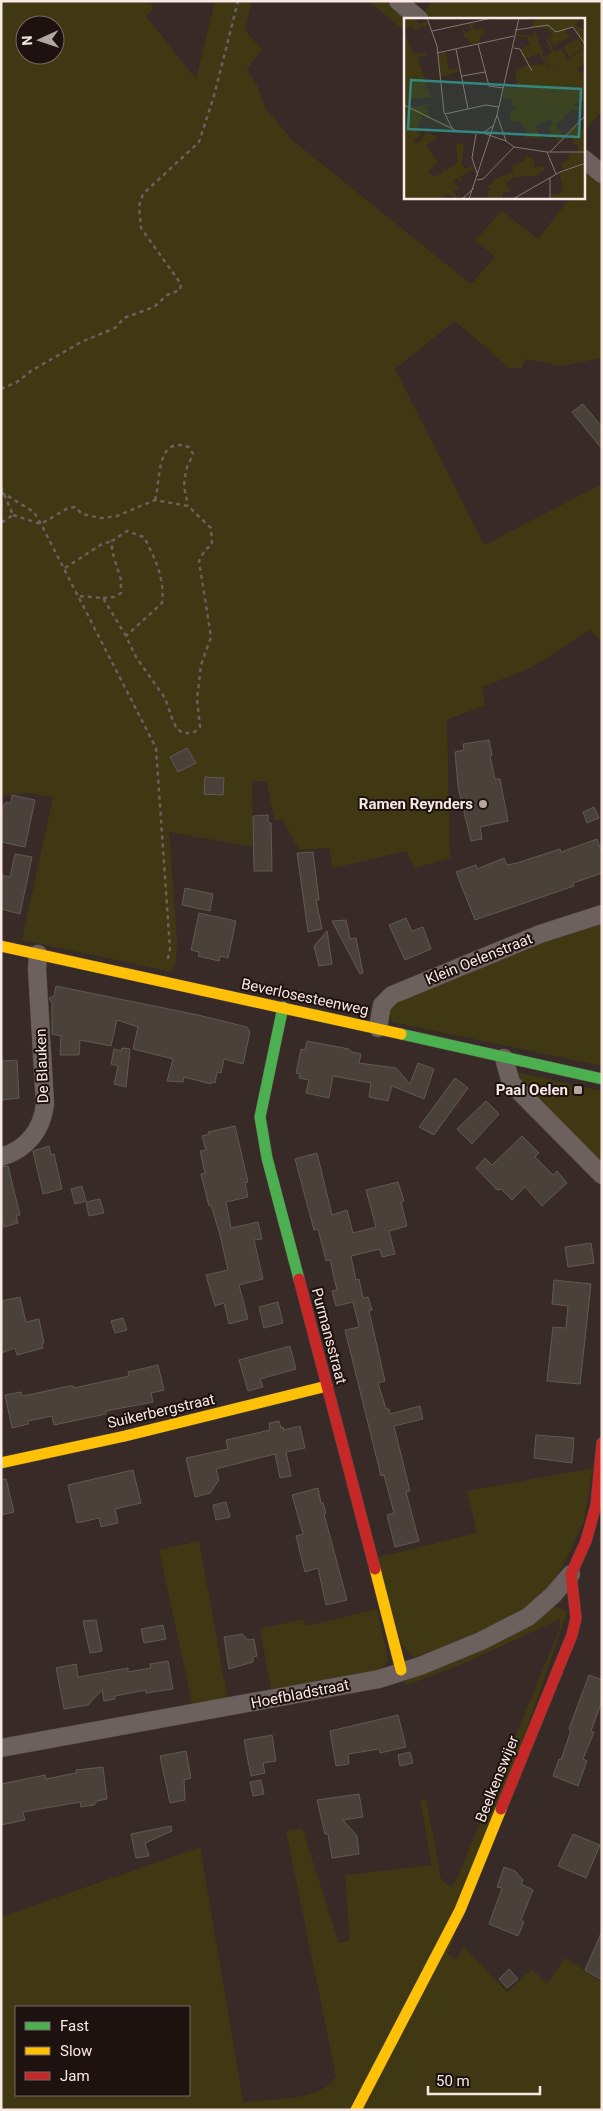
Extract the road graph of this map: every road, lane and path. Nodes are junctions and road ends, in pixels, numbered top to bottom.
1 (238, 1) edge
2 (398, 1) edge
3 (418, 18) edge
4 (586, 161) edge
5 (602, 174) edge
6 (1, 389) edge
7 (1, 487) edge
8 (3, 492) edge
9 (156, 500) junction
10 (188, 506) junction
11 (13, 514) junction
12 (1, 523) edge
13 (42, 524) junction
14 (112, 541) junction
15 (65, 568) junction
16 (78, 596) junction
17 (103, 598) junction
18 (126, 636) junction
19 (602, 914) edge
20 (1, 946) edge
21 (38, 954) junction
22 (162, 981) junction
23 (283, 1007) junction
24 (378, 1028) junction
25 (504, 1058) junction
26 (602, 1079) edge
27 (1, 1157) edge
28 (602, 1175) edge
29 (327, 1386) junction
30 (602, 1443) edge
31 (1, 1463) edge
32 (571, 1574) junction
33 (401, 1670) junction
34 (1, 1748) edge
35 (356, 2110) edge

1 - 6 path
2 - 3 street
4 - 5 street
7 - 8 path
8 - 11 path
8 - 13 path
9 - 10 path
9 - 10 path
9 - 13 path
10 - 18 path
11 - 12 path
11 - 13 path
13 - 15 path
14 - 15 path
14 - 17 path
14 - 18 path
15 - 16 path
16 - 17 path
16 - 22 path
17 - 18 path
19 - 24 street, Klein Oelenstraat
20 - 21 street, Beverlosesteenweg
21 - 22 street, Beverlosesteenweg
21 - 27 street, De Blauken
22 - 23 street, Beverlosesteenweg
23 - 24 street, Beverlosesteenweg
23 - 29 street, Purmansstraat
24 - 25 street, Beverlosesteenweg
25 - 26 street, Beverlosesteenweg
25 - 28 street
29 - 31 street, Suikerbergstraat
29 - 33 street, Purmansstraat
30 - 32 street
32 - 33 street, Hoefbladstraat
32 - 35 street, Beelkenswijer
33 - 34 street, Hoefbladstraat

